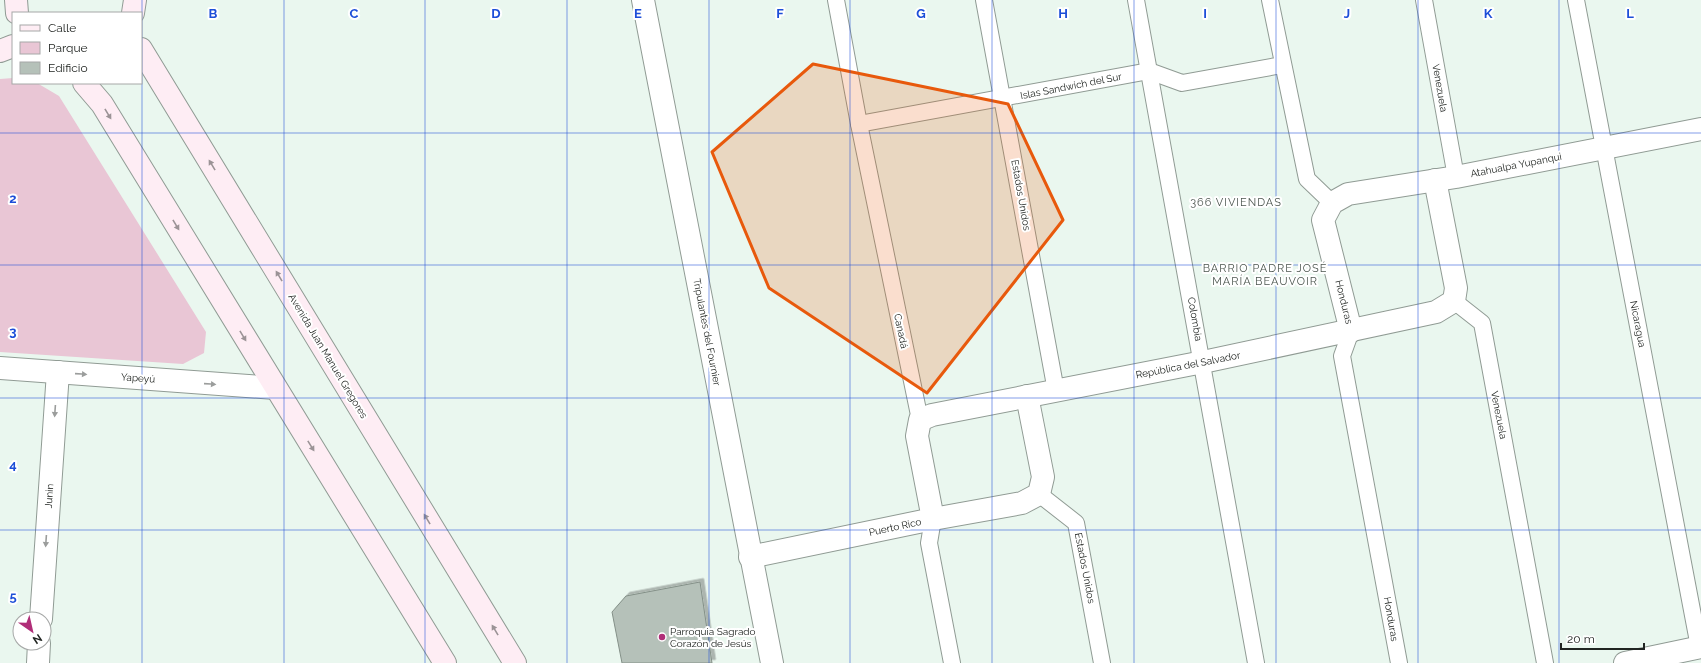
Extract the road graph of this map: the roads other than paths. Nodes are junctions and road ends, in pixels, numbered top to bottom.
1 (16, 0) edge
2 (135, 0) edge
3 (643, 0) edge
4 (836, 0) edge
5 (984, 0) edge
6 (1136, 0) edge
7 (1270, 0) edge
8 (1424, 0) edge
9 (1576, 0) edge
10 (18, 12) edge
11 (133, 12) edge
12 (12, 46) edge
13 (0, 51) edge
14 (142, 51) edge
15 (1282, 65) junction
16 (1149, 71) junction
17 (85, 84) edge
18 (1003, 98) junction
19 (859, 124) junction
20 (1701, 129) edge
21 (1605, 147) junction
22 (1445, 178) junction
23 (1332, 203) junction
24 (1454, 301) junction
25 (1351, 331) junction
26 (1203, 362) junction
27 (0, 368) edge
28 (58, 372) junction
29 (275, 388) junction
30 (1056, 391) junction
31 (1027, 396) junction
32 (920, 420) junction
33 (1040, 494) junction
34 (933, 519) junction
35 (750, 557) junction
36 (42, 611) edge
37 (1700, 650) edge
38 (39, 651) edge
39 (38, 663) edge
40 (445, 663) edge
41 (515, 663) edge
42 (772, 663) edge
43 (952, 663) edge
44 (1102, 663) edge
45 (1256, 663) edge
46 (1399, 663) edge
47 (1545, 663) edge
48 (1625, 663) edge

1 - 10 main road
2 - 11 main road
3 - 35 street, Tripulantes del Fournier
4 - 19 lane, Canadá
5 - 18 lane, Estados Unidos
6 - 16 lane, Colombia
7 - 15 lane
8 - 22 lane, Venezuela
9 - 21 lane, Nicaragua
12 - 13 main road
41 -> 14 main road, Avenida Juan Manuel Gregores
15 - 16 lane
15 - 23 lane
16 - 18 lane, Islas Sandwich del Sur
16 - 26 lane, Colombia
17 -> 29 main road
18 - 19 lane, Islas Sandwich del Sur
18 - 30 lane, Estados Unidos
19 - 32 lane, Canadá
20 - 21 street, Atahualpa Yupanqui
21 - 22 street, Atahualpa Yupanqui
21 - 37 lane, Nicaragua
22 - 23 street, Atahualpa Yupanqui
22 - 24 street, Venezuela
23 - 25 street, Honduras
24 - 25 street, República del Salvador
24 - 47 lane, Venezuela
25 - 26 street, República del Salvador
25 - 46 lane, Honduras
26 - 30 street, República del Salvador
26 - 45 lane, Colombia
27 - 28 street, Yapeyú
28 -> 29 street, Yapeyú
28 -> 36 street, Junin
29 -> 40 main road
30 - 31 street, República del Salvador
31 - 32 street, República del Salvador
31 - 33 street
32 - 34 street, Canadá
33 - 34 street, Puerto Rico
33 - 44 lane, Estados Unidos
34 - 35 street, Puerto Rico
34 - 43 lane, Canadá
35 - 42 street, Tripulantes del Fournier
37 - 48 street
38 - 39 street

